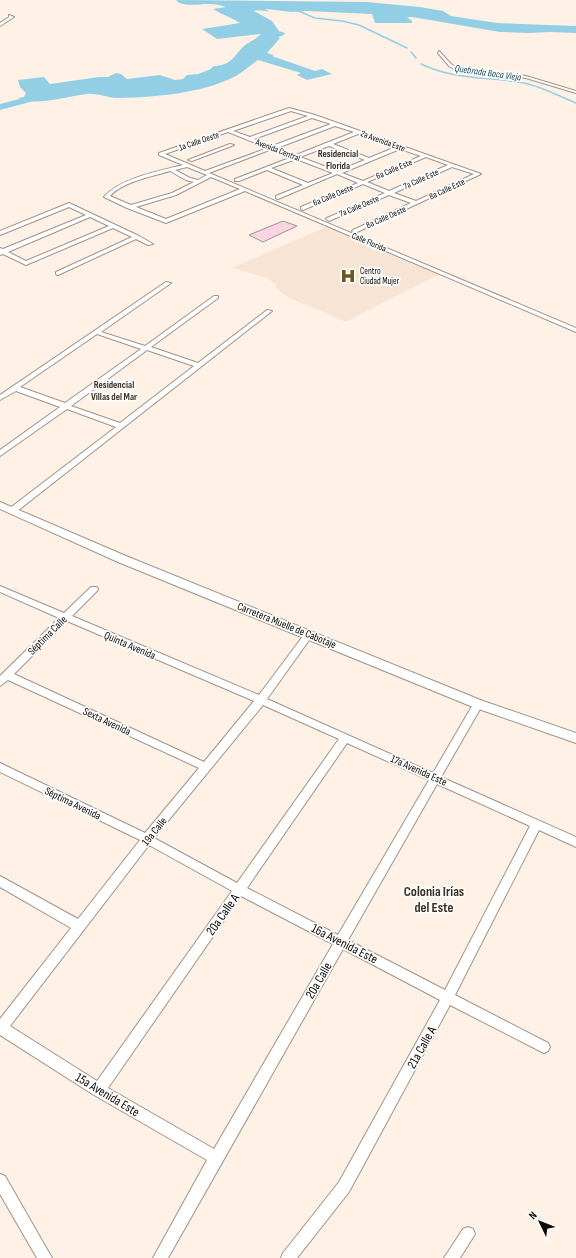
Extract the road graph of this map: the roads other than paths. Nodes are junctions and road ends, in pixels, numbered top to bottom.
1 (0, 18) edge
2 (0, 25) edge
3 (438, 52) dead end
4 (576, 92) edge
5 (288, 110) joint
6 (313, 116) junction
7 (336, 124) junction
8 (229, 131) junction
9 (359, 132) junction
10 (250, 139) junction
11 (329, 144) junction
12 (232, 145) dead end
13 (400, 147) junction
14 (273, 148) junction
15 (169, 151) junction
16 (161, 154) joint
17 (425, 156) junction
18 (296, 157) junction
19 (370, 160) junction
20 (190, 163) junction
21 (452, 165) junction
22 (266, 168) junction
23 (171, 170) junction
24 (212, 172) junction
25 (338, 173) junction
26 (478, 174) joint
27 (237, 180) junction
28 (199, 182) junction
29 (363, 183) junction
30 (308, 185) junction
31 (246, 189) junction
32 (390, 193) junction
33 (278, 197) junction
34 (416, 203) junction
35 (129, 207) junction
36 (303, 208) junction
37 (91, 215) junction
38 (329, 219) junction
39 (114, 226) junction
40 (356, 231) junction
41 (0, 233) edge
42 (137, 238) junction
43 (150, 244) dead end
44 (1, 251) edge
45 (58, 273) dead end
46 (168, 283) dead end
47 (216, 298) dead end
48 (269, 311) dead end
49 (576, 326) edge
50 (576, 330) edge
51 (96, 332) junction
52 (146, 348) junction
53 (199, 365) junction
54 (15, 388) junction
55 (0, 398) edge
56 (65, 406) junction
57 (121, 426) junction
58 (0, 454) edge
59 (0, 505) edge
60 (13, 510) junction
61 (0, 589) edge
62 (94, 589) dead end
63 (65, 618) junction
64 (309, 634) junction
65 (4, 678) edge
66 (261, 700) junction
67 (478, 704) junction
68 (345, 738) junction
69 (576, 738) edge
70 (0, 767) edge
71 (206, 767) junction
72 (436, 778) junction
73 (536, 825) junction
74 (147, 839) junction
75 (576, 842) edge
76 (0, 881) edge
77 (240, 890) junction
78 (79, 926) junction
79 (340, 941) junction
80 (448, 997) junction
81 (0, 1028) edge
82 (544, 1047) dead end
83 (99, 1090) junction
84 (216, 1158) junction
85 (0, 1181) edge
86 (468, 1234) dead end
87 (45, 1258) edge
88 (160, 1258) edge
89 (288, 1258) edge
90 (451, 1258) edge

1 - 2 street
3 - 4 street
5 - 6 street, 2a Avenida Este
5 - 8 street, 1a Calle Oeste
6 - 7 street, 2a Avenida Este
6 - 10 street
7 - 9 street, 2a Avenida Este
7 - 14 street
8 - 10 street, Avenida Central
8 - 15 street, 1a Calle Oeste
9 - 11 street
9 - 13 street, 2a Avenida Este
10 - 14 street, Avenida Central
11 - 18 street
11 - 19 street
12 - 20 street
13 - 17 street, 2a Avenida Este
13 - 19 street
14 - 18 street, Avenida Central
14 - 24 street
15 - 16 street, 1a Calle Oeste
15 - 20 street, Calle Florida
16 - 20 street, Calle Florida
17 - 21 street, 2a Avenida Este
17 - 29 street, 6a Calle Este
18 - 22 street
18 - 25 street, Avenida Central
19 - 25 street
20 - 23 street
20 - 24 street, Calle Florida
20 - 24 street, Calle Florida
21 - 26 street, 2a Avenida Este
21 - 32 street, 7a Calle Este
22 - 27 street
22 - 30 street
23 - 28 street
23 - 35 street
24 - 27 street, Calle Florida
24 - 28 street
24 - 31 street, Calle Florida
25 - 29 street, Avenida Central
25 - 30 street
26 - 34 street, 8a Calle Este
27 - 33 street, Calle Florida
28 - 35 street
29 - 32 street, Avenida Central
29 - 36 street, 6a Calle Oeste
30 - 33 street
31 - 35 street
31 - 50 street, Calle Florida
32 - 34 street, Avenida Central
32 - 38 street, 7a Calle Oeste
33 - 36 street, Calle Florida
34 - 40 street, 8a Calle Oeste
36 - 38 street, Calle Florida
37 - 39 street
37 - 41 street
37 - 44 street
38 - 40 street, Calle Florida
39 - 42 street
39 - 44 street
40 - 49 street, Calle Florida
42 - 43 street
42 - 45 street
46 - 51 street
47 - 52 street
48 - 53 street
51 - 52 street
51 - 54 street
52 - 53 street
52 - 56 street
53 - 57 street
54 - 55 street
54 - 56 street
56 - 57 street
56 - 58 street
57 - 60 street
59 - 60 main road, Carretera Muelle de Cabotaje
60 - 64 main road, Carretera Muelle de Cabotaje
61 - 63 street, Quinta Avenida
62 - 63 street, Séptima Calle
63 - 65 street, Séptima Calle
63 - 66 street, Quinta Avenida
64 - 66 street, 19a Calle
64 - 67 main road, Carretera Muelle de Cabotaje
65 - 71 street, Sexta Avenida
66 - 68 street, 17a Avenida Este
66 - 71 street, 19a Calle
67 - 69 main road, Carretera Muelle de Cabotaje
67 - 72 street, 20a Calle
68 - 72 street, 17a Avenida Este
68 - 77 street, 20a Calle A
70 - 74 street, Séptima Avenida
71 - 74 street, 19a Calle
72 - 73 street, 17a Avenida Este
72 - 79 street, 20a Calle
73 - 75 street, 17a Avenida Este
73 - 80 street, 21a Calle A
74 - 77 street, 16a Avenida Este
74 - 78 street, 19a Calle
76 - 78 street
77 - 79 street, 16a Avenida Este
77 - 83 street, 20a Calle A
78 - 81 street, 19a Calle
79 - 80 street, 16a Avenida Este
79 - 84 street, 20a Calle
80 - 82 street, 16a Avenida Este
80 - 89 street, 21a Calle A
81 - 83 street, 15a Avenida Este
83 - 84 street, 15a Avenida Este
84 - 88 street, 20a Calle
85 - 87 street
86 - 90 street

